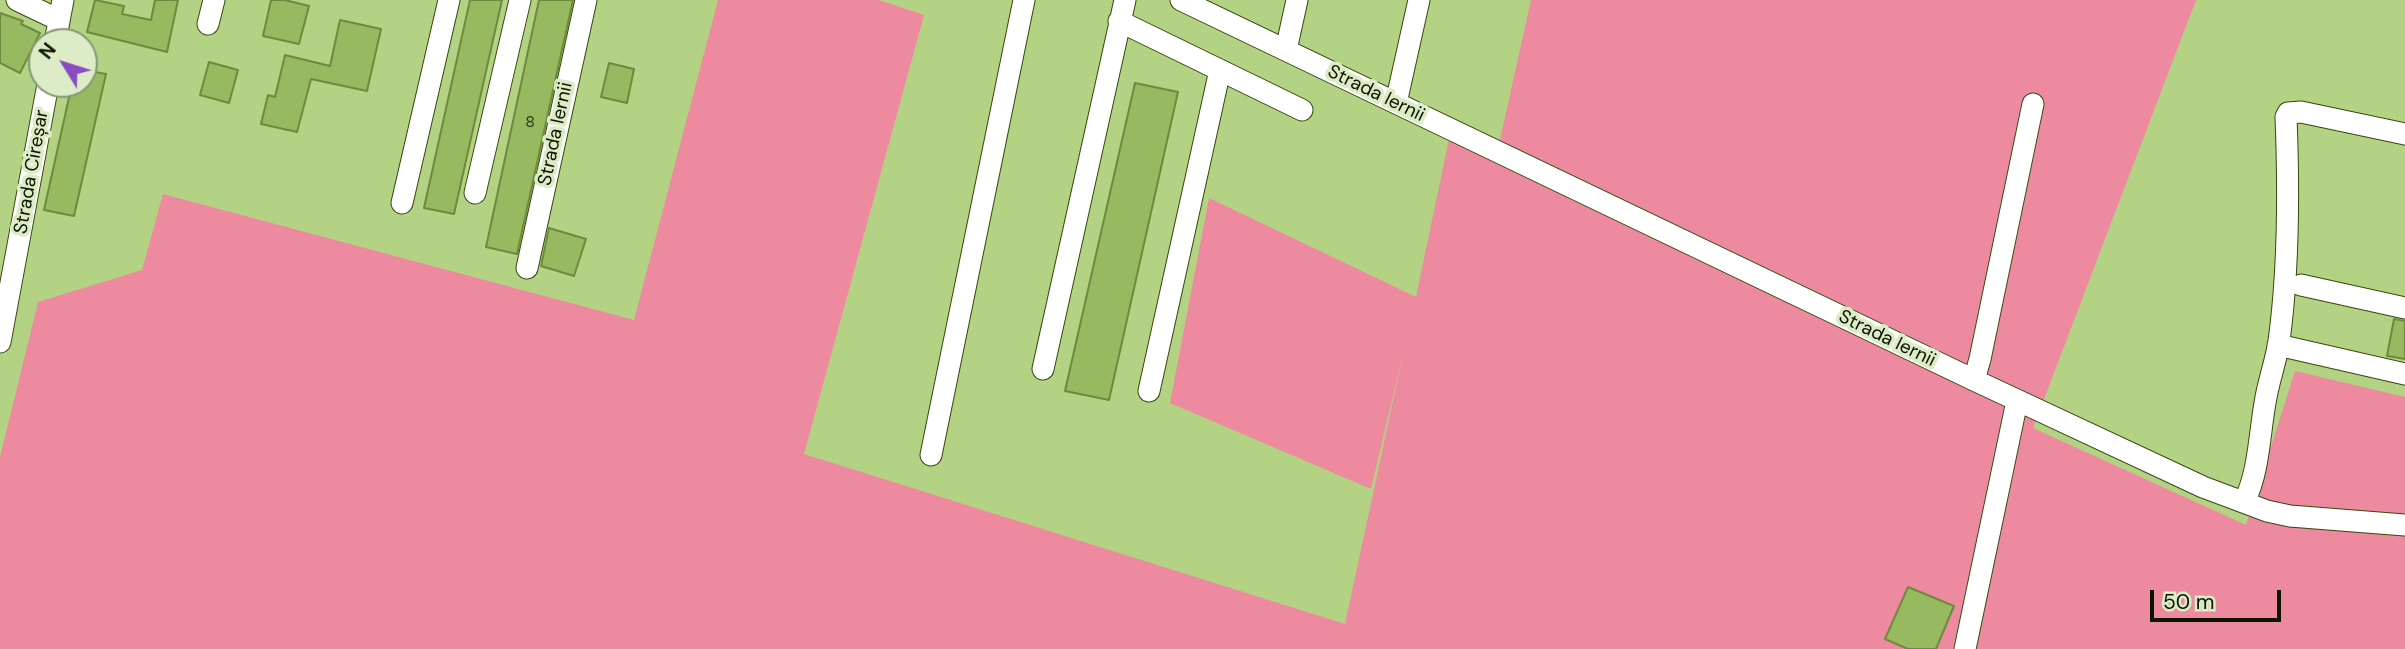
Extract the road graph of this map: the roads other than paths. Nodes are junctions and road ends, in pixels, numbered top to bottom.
1 (17, 0) edge
2 (214, 0) edge
3 (449, 0) edge
4 (520, 0) edge
5 (586, 0) edge
6 (1024, 0) edge
7 (1181, 0) edge
8 (1297, 0) edge
9 (1419, 0) edge
10 (61, 10) edge
11 (1122, 10) edge
12 (208, 24) dead end
13 (58, 28) edge
14 (1286, 51) junction
15 (1220, 70) junction
16 (45, 98) edge
17 (1396, 103) junction
18 (2033, 104) dead end
19 (1302, 110) dead end
20 (2405, 134) edge
21 (475, 193) dead end
22 (402, 203) dead end
23 (527, 268) dead end
24 (2301, 285) dead end
25 (2405, 308) edge
26 (0, 342) edge
27 (2278, 345) junction
28 (1043, 369) dead end
29 (2405, 374) edge
30 (1974, 380) junction
31 (1149, 391) dead end
32 (2017, 401) junction
33 (931, 455) dead end
34 (2245, 502) junction
35 (2405, 525) edge
36 (1965, 649) edge

1 - 10 street
2 - 12 street
3 - 22 street
4 - 21 street
5 - 23 street, Strada Iernii
6 - 33 street
7 - 14 street, Strada Iernii
8 - 14 street
9 - 17 street
10 - 13 street
11 - 15 street
11 - 28 street
14 - 17 street, Strada Iernii
15 - 19 street
15 - 31 street
16 - 26 street, Strada Cireșar
17 - 30 street, Strada Iernii
18 - 30 street
20 - 27 street
24 - 25 street
27 - 29 street
27 - 34 street
30 - 32 street, Strada Iernii
32 - 34 street, Strada Iernii
32 - 36 street
34 - 35 street, Strada Iernii

